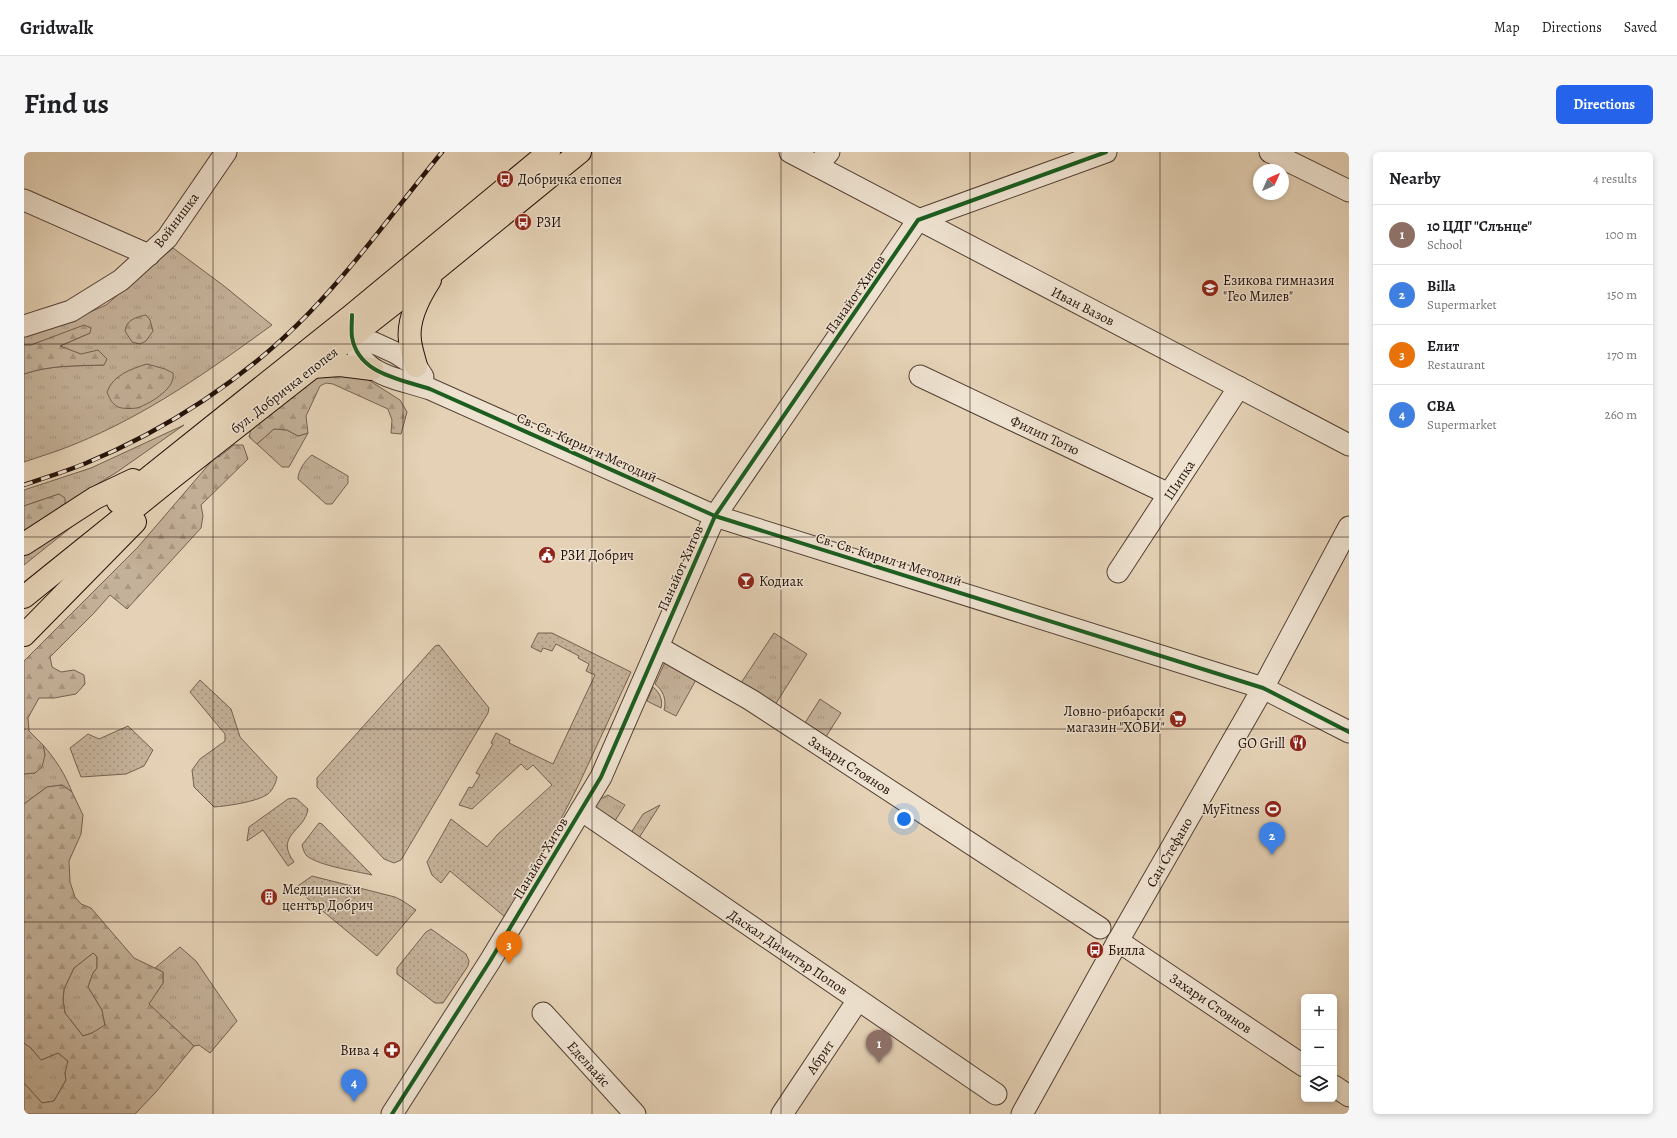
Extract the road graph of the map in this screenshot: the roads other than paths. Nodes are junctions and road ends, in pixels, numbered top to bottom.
1 (226, 152) edge
2 (549, 152) edge
3 (580, 152) edge
4 (790, 152) edge
5 (1106, 152) edge
6 (1270, 152) edge
7 (823, 159) edge
8 (1349, 192) edge
9 (24, 200) edge
10 (918, 220) junction
11 (149, 255) junction
12 (435, 270) junction
13 (99, 294) junction
14 (24, 315) edge
15 (352, 315) junction
16 (24, 326) edge
17 (328, 333) junction
18 (352, 337) junction
19 (416, 366) junction
20 (313, 367) junction
21 (372, 369) junction
22 (920, 376) dead end
23 (1239, 387) junction
24 (430, 389) junction
25 (1349, 445) edge
26 (168, 471) junction
27 (1169, 494) junction
28 (715, 516) junction
29 (1349, 527) edge
30 (24, 544) edge
31 (1118, 572) dead end
32 (24, 579) edge
33 (24, 597) edge
34 (24, 635) edge
35 (658, 647) junction
36 (1263, 688) junction
37 (1349, 732) edge
38 (581, 810) junction
39 (1100, 928) dead end
40 (1118, 941) junction
41 (858, 1000) junction
42 (543, 1013) dead end
43 (1301, 1064) edge
44 (1337, 1088) edge
45 (996, 1094) dead end
46 (1349, 1096) edge
47 (392, 1114) edge
48 (635, 1114) edge
49 (782, 1114) edge
50 (1022, 1114) edge

1 - 11 street, Войнишка
2 - 15 main road, бул. Добричка епопея
3 - 12 main road, бул. Добричка епопея
4 - 7 street, Иван Вазов
5 - 10 street
6 - 8 street
7 - 10 street, Иван Вазов
9 - 11 street
10 - 23 street, Иван Вазов
10 - 28 street, Панайот Хитов
11 - 13 street, Войнишка
12 - 18 main road, бул. Добричка епопея
12 - 19 main road
13 - 14 street
13 - 16 street
15 - 17 main road, бул. Добричка епопея
15 - 18 street
17 - 18 street
17 - 26 main road, бул. Добричка епопея
18 - 19 street
18 - 20 main road, бул. Добричка епопея
18 - 21 street
19 - 24 street
20 - 21 main road
20 - 26 main road, бул. Добричка епопея
21 - 24 street, Св. Св. Кирил и Методий
22 - 27 street, Филип Тотю
23 - 25 street, Иван Вазов
23 - 27 street, Шипка
24 - 28 street, Св. Св. Кирил и Методий
26 - 30 main road
26 - 32 main road, бул. Добричка епопея
26 - 33 main road, бул. Добричка епопея
26 - 34 main road
27 - 31 street, Шипка
28 - 35 street, Панайот Хитов
28 - 36 street, Св. Св. Кирил и Методий
29 - 36 street, Сан Стефано
35 - 38 street, Панайот Хитов
35 - 39 street, Захари Стоянов
36 - 37 street, Св. Св. Кирил и Методий
36 - 40 street, Сан Стефано
38 - 41 street, Даскал Димитър Попов
38 - 47 street, Панайот Хитов
40 - 43 street, Захари Стоянов
40 - 50 street, Сан Стефано
41 - 45 street, Даскал Димитър Попов
41 - 49 street, Абрит
42 - 48 street, Еделвайс
44 - 46 street

